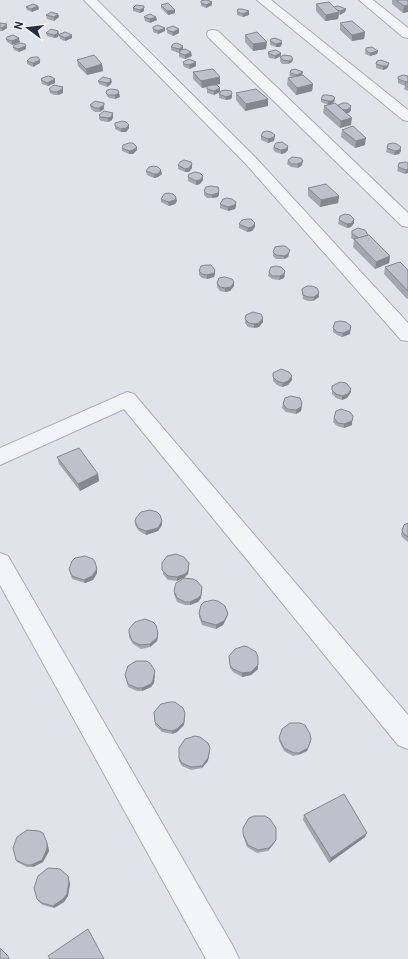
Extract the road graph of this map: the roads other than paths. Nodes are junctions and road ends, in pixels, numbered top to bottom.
1 (90, 0) edge
2 (263, 0) edge
3 (365, 0) edge
4 (213, 34) dead end
5 (408, 34) edge
6 (408, 117) edge
7 (408, 222) edge
8 (408, 335) edge
9 (0, 457) edge
10 (0, 563) edge
11 (408, 736) edge
12 (223, 959) edge

1 - 8 street
2 - 6 street
3 - 5 street
4 - 7 street
9 - 11 street
10 - 12 street

